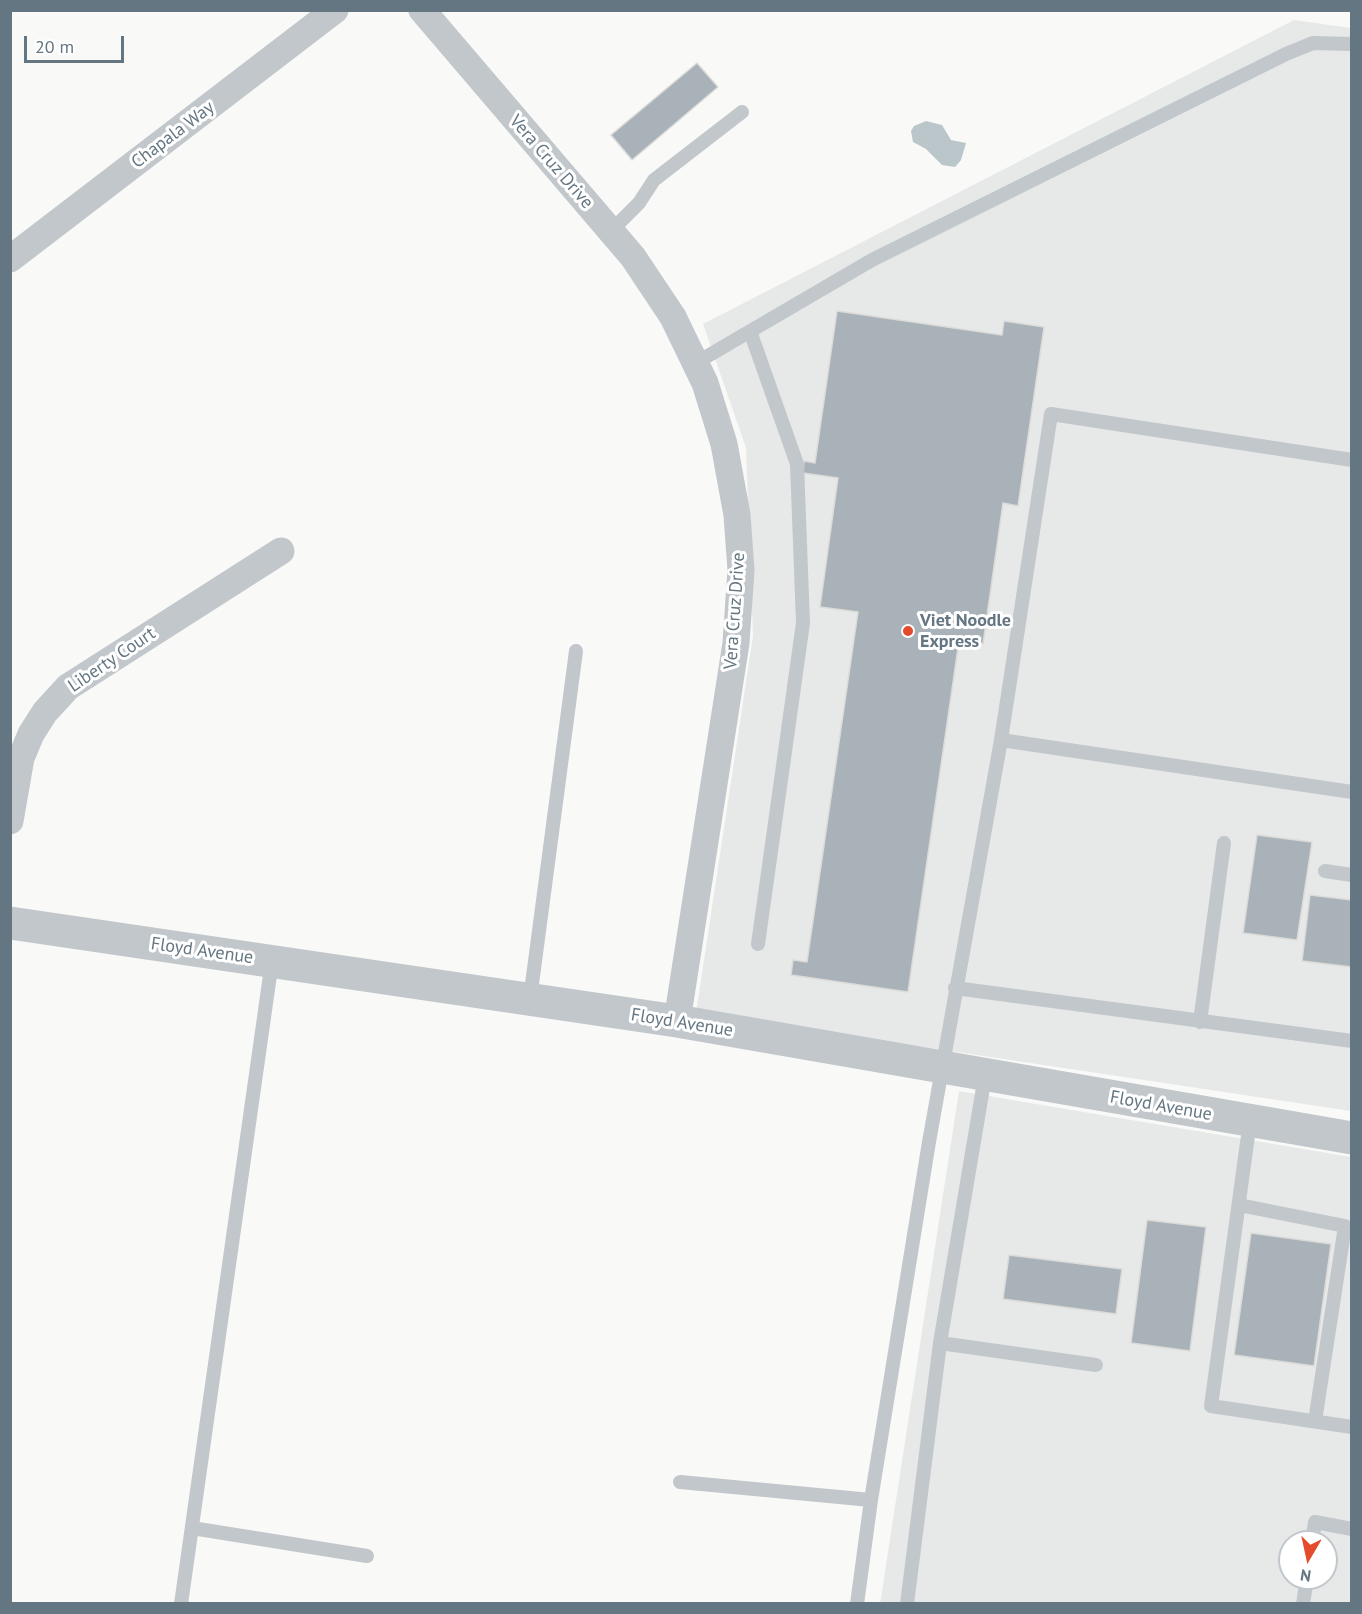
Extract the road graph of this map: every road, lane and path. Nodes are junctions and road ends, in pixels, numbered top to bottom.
1 (335, 10) edge
2 (422, 10) edge
3 (1352, 45) edge
4 (742, 112) dead end
5 (611, 231) junction
6 (10, 259) edge
7 (750, 331) junction
8 (694, 364) junction
9 (1352, 460) edge
10 (281, 551) dead end
11 (576, 651) dead end
12 (1001, 740) junction
13 (1352, 792) edge
14 (10, 821) edge
15 (1224, 843) dead end
16 (1325, 871) dead end
17 (1352, 875) edge
18 (10, 924) edge
19 (758, 944) dead end
20 (273, 961) junction
21 (955, 988) junction
22 (530, 999) junction
23 (677, 1022) junction
24 (1200, 1022) junction
25 (1352, 1041) edge
26 (941, 1069) junction
27 (985, 1076) junction
28 (1250, 1121) junction
29 (1352, 1138) edge
30 (1239, 1205) junction
31 (940, 1343) junction
32 (1095, 1365) dead end
33 (1315, 1421) junction
34 (1352, 1427) edge
35 (680, 1482) dead end
36 (871, 1500) junction
37 (192, 1528) junction
38 (1352, 1528) edge
39 (1314, 1530) edge
40 (367, 1556) dead end
41 (181, 1604) edge
42 (857, 1604) edge
43 (907, 1604) edge

1 - 6 street, Chapala Way
2 - 5 street, Vera Cruz Drive
3 - 7 lane
4 - 5 lane
5 - 8 street, Vera Cruz Drive
7 - 8 lane
7 - 19 lane
8 - 23 street, Vera Cruz Drive
9 - 12 lane
10 - 14 street, Liberty Court
11 - 22 lane
12 - 13 lane
12 - 21 lane
15 - 24 lane
16 - 17 lane
18 - 20 street, Floyd Avenue
20 - 22 street, Floyd Avenue
20 - 37 lane
21 - 24 lane
21 - 26 lane
22 - 23 street, Floyd Avenue
23 - 26 street, Floyd Avenue
24 - 25 lane
26 - 27 street, Floyd Avenue
26 - 36 lane
27 - 28 street, Floyd Avenue
27 - 31 lane
28 - 29 street, Floyd Avenue
28 - 30 lane
30 - 33 lane
30 - 33 lane
31 - 32 lane
31 - 43 lane
33 - 34 lane
35 - 36 lane
36 - 42 lane
37 - 40 lane
37 - 41 lane
38 - 39 lane

